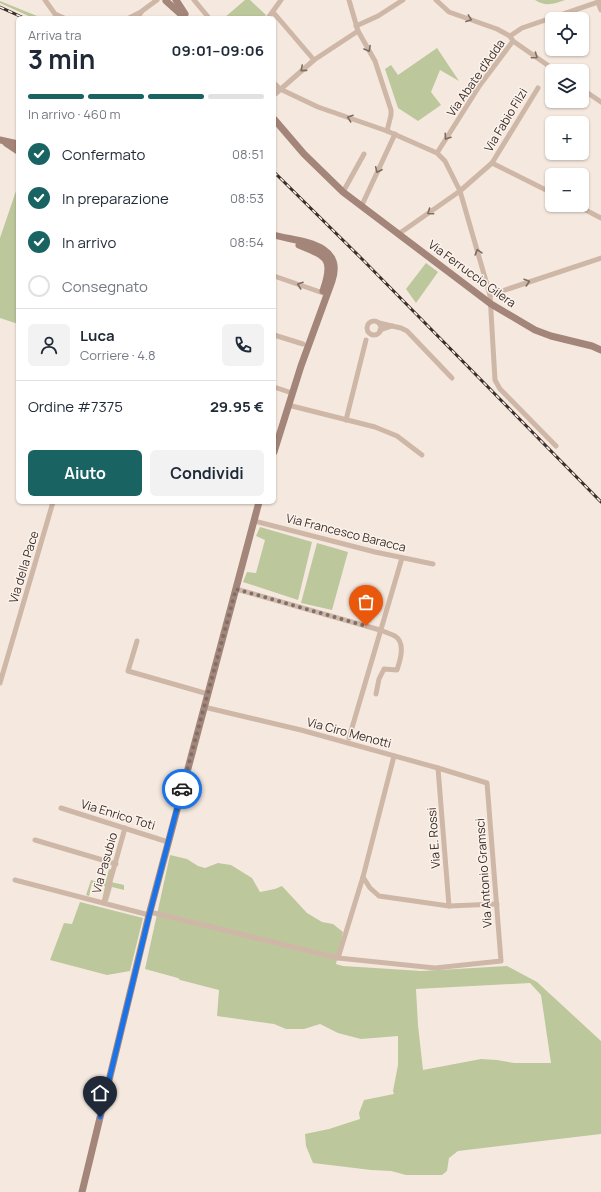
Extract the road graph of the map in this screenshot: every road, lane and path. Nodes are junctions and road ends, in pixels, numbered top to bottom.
1 (45, 0) edge
2 (176, 0) edge
3 (194, 0) edge
4 (281, 0) edge
5 (349, 0) edge
6 (403, 0) edge
7 (436, 0) edge
8 (155, 1) edge
9 (167, 1) edge
10 (599, 1) edge
11 (601, 10) edge
12 (273, 12) junction
13 (60, 16) edge
14 (135, 16) edge
15 (184, 16) edge
16 (185, 16) edge
17 (208, 16) edge
18 (270, 16) edge
19 (357, 28) junction
20 (510, 36) junction
21 (513, 41) junction
22 (314, 60) junction
23 (546, 64) edge
24 (276, 85) edge
25 (538, 88) dead end
26 (280, 89) junction
27 (276, 93) edge
28 (589, 94) edge
29 (601, 102) edge
30 (276, 122) edge
31 (387, 131) junction
32 (395, 134) junction
33 (2, 141) edge
34 (16, 144) edge
35 (16, 150) edge
36 (437, 153) junction
37 (364, 154) dead end
38 (492, 163) junction
39 (545, 190) edge
40 (460, 191) junction
41 (343, 192) junction
42 (362, 206) junction
43 (589, 212) edge
44 (601, 218) edge
45 (400, 233) junction
46 (276, 236) edge
47 (601, 258) edge
48 (276, 277) edge
49 (325, 293) junction
50 (490, 294) junction
51 (491, 304) junction
52 (379, 323) junction
53 (392, 326) junction
54 (380, 330) junction
55 (369, 333) junction
56 (276, 336) edge
57 (303, 344) dead end
58 (601, 350) edge
59 (452, 378) dead end
60 (276, 388) edge
61 (292, 393) junction
62 (288, 405) junction
63 (346, 420) junction
64 (276, 445) edge
65 (556, 446) dead end
66 (422, 455) dead end
67 (53, 504) edge
68 (258, 504) edge
69 (254, 521) junction
70 (402, 558) junction
71 (433, 564) dead end
72 (236, 589) junction
73 (380, 630) junction
74 (137, 641) dead end
75 (0, 683) edge
76 (208, 694) junction
77 (376, 694) dead end
78 (204, 707) junction
79 (349, 738) dead end
80 (394, 756) junction
81 (438, 768) junction
82 (487, 783) joint
83 (61, 808) dead end
84 (125, 828) junction
85 (35, 840) dead end
86 (168, 842) junction
87 (116, 864) junction
88 (363, 877) junction
89 (15, 880) dead end
90 (104, 903) junction
91 (497, 904) junction
92 (449, 906) junction
93 (149, 914) junction
94 (338, 958) junction
95 (82, 1192) edge

1 - 13 street
2 - 16 street
3 - 17 street
4 - 12 street
5 - 19 street
6 - 19 street
7 -> 20 street
8 - 9 street
8 - 14 street
9 - 15 street
10 - 11 street
10 - 20 street, Via Abate d'Adda
12 - 18 street
12 - 22 street
19 - 22 street
19 -> 31 street
20 - 21 street, Via Abate d'Adda
21 -> 23 street
21 -> 36 street, Via Abate d'Adda
22 -> 26 street
24 - 26 street
25 - 38 street, Via Fabio Filzi
26 - 27 street
31 -> 26 street
28 - 29 street
30 - 41 street, Via Ferruccio Gilera
31 - 32 street
32 - 36 street
32 -> 42 street
33 - 34 street
33 - 35 street
36 - 40 street
37 - 41 street
38 - 39 street
38 - 40 street, Via Fabio Filzi
40 -> 45 street, Via Fabio Filzi
50 -> 40 street
41 - 42 street, Via Ferruccio Gilera
42 - 45 street, Via Ferruccio Gilera
43 - 44 street
45 - 51 street, Via Ferruccio Gilera
46 - 49 street
50 -> 47 street
49 -> 48 street
49 - 61 street
50 - 51 street
51 - 58 street, Via Ferruccio Gilera
51 - 65 street
52 - 53 street
52 - 54 street
52 - 55 street
53 - 54 street
53 - 59 street
54 - 55 street
55 - 63 street
56 - 57 street
60 - 61 street
61 - 62 street
62 - 63 street
62 - 64 street
63 - 66 street
67 - 75 street, Via della Pace
68 - 69 street
69 - 70 street, Via Francesco Baracca
69 - 72 street
70 - 71 street, Via Francesco Baracca
70 - 73 street
72 - 73 street
72 - 76 street
73 - 77 street
73 - 79 street
74 - 76 street
76 - 78 street
78 - 80 street, Via Ciro Menotti
78 - 86 street
80 - 81 street, Via Ciro Menotti
80 - 88 street
81 - 82 street, Via Ciro Menotti
81 - 92 street, Via E. Rossi
82 - 91 street, Via Antonio Gramsci
83 - 84 street, Via Enrico Toti
84 - 86 street, Via Enrico Toti
84 - 87 street, Via Pasubio
85 - 87 street
86 - 93 street
87 - 90 street, Via Pasubio
88 - 92 street
88 - 94 street
89 - 90 street
90 - 93 street
91 - 92 street
91 - 94 street, Via Antonio Gramsci
93 - 94 street
93 - 95 street

